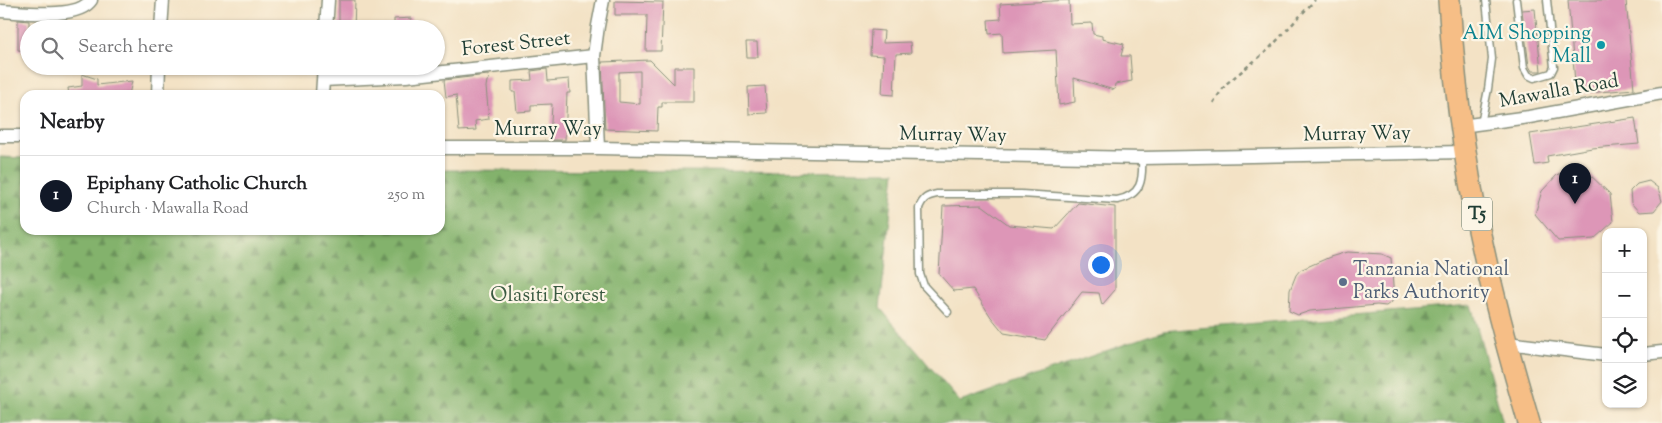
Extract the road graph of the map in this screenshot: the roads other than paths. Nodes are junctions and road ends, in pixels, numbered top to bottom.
1 (91, 0) edge
2 (162, 0) edge
3 (328, 0) edge
4 (603, 0) edge
5 (1449, 0) edge
6 (1486, 0) edge
7 (1516, 0) edge
8 (1547, 0) edge
9 (0, 11) edge
10 (161, 20) edge
11 (327, 20) edge
12 (594, 56) junction
13 (445, 72) edge
14 (159, 75) edge
15 (323, 75) edge
16 (415, 75) edge
17 (323, 80) junction
18 (158, 90) edge
19 (322, 90) edge
20 (1662, 93) edge
21 (1471, 125) junction
22 (0, 136) edge
23 (20, 136) edge
24 (445, 148) edge
25 (598, 148) junction
26 (1465, 152) junction
27 (1142, 158) junction
28 (948, 312) dead end
29 (1507, 342) junction
30 (1662, 352) edge
31 (1602, 354) edge
32 (1647, 354) edge
33 (1529, 423) edge

1 - 9 street
2 - 10 street
3 - 11 street
4 - 12 street
5 - 21 highway, T5
6 - 21 lane
7 - 8 lane
12 - 13 street, Forest Street
12 - 25 street
14 - 18 street
15 - 17 street
16 - 17 street, Forest Street
17 - 19 street
20 - 21 street, Mawalla Road
21 - 26 highway, T5
22 - 23 street
24 - 25 street, Murray Way
25 - 27 street, Murray Way
26 - 27 street, Murray Way
26 - 29 highway, T5
27 - 28 lane
29 - 31 street
29 - 33 highway, T5
30 - 32 street

